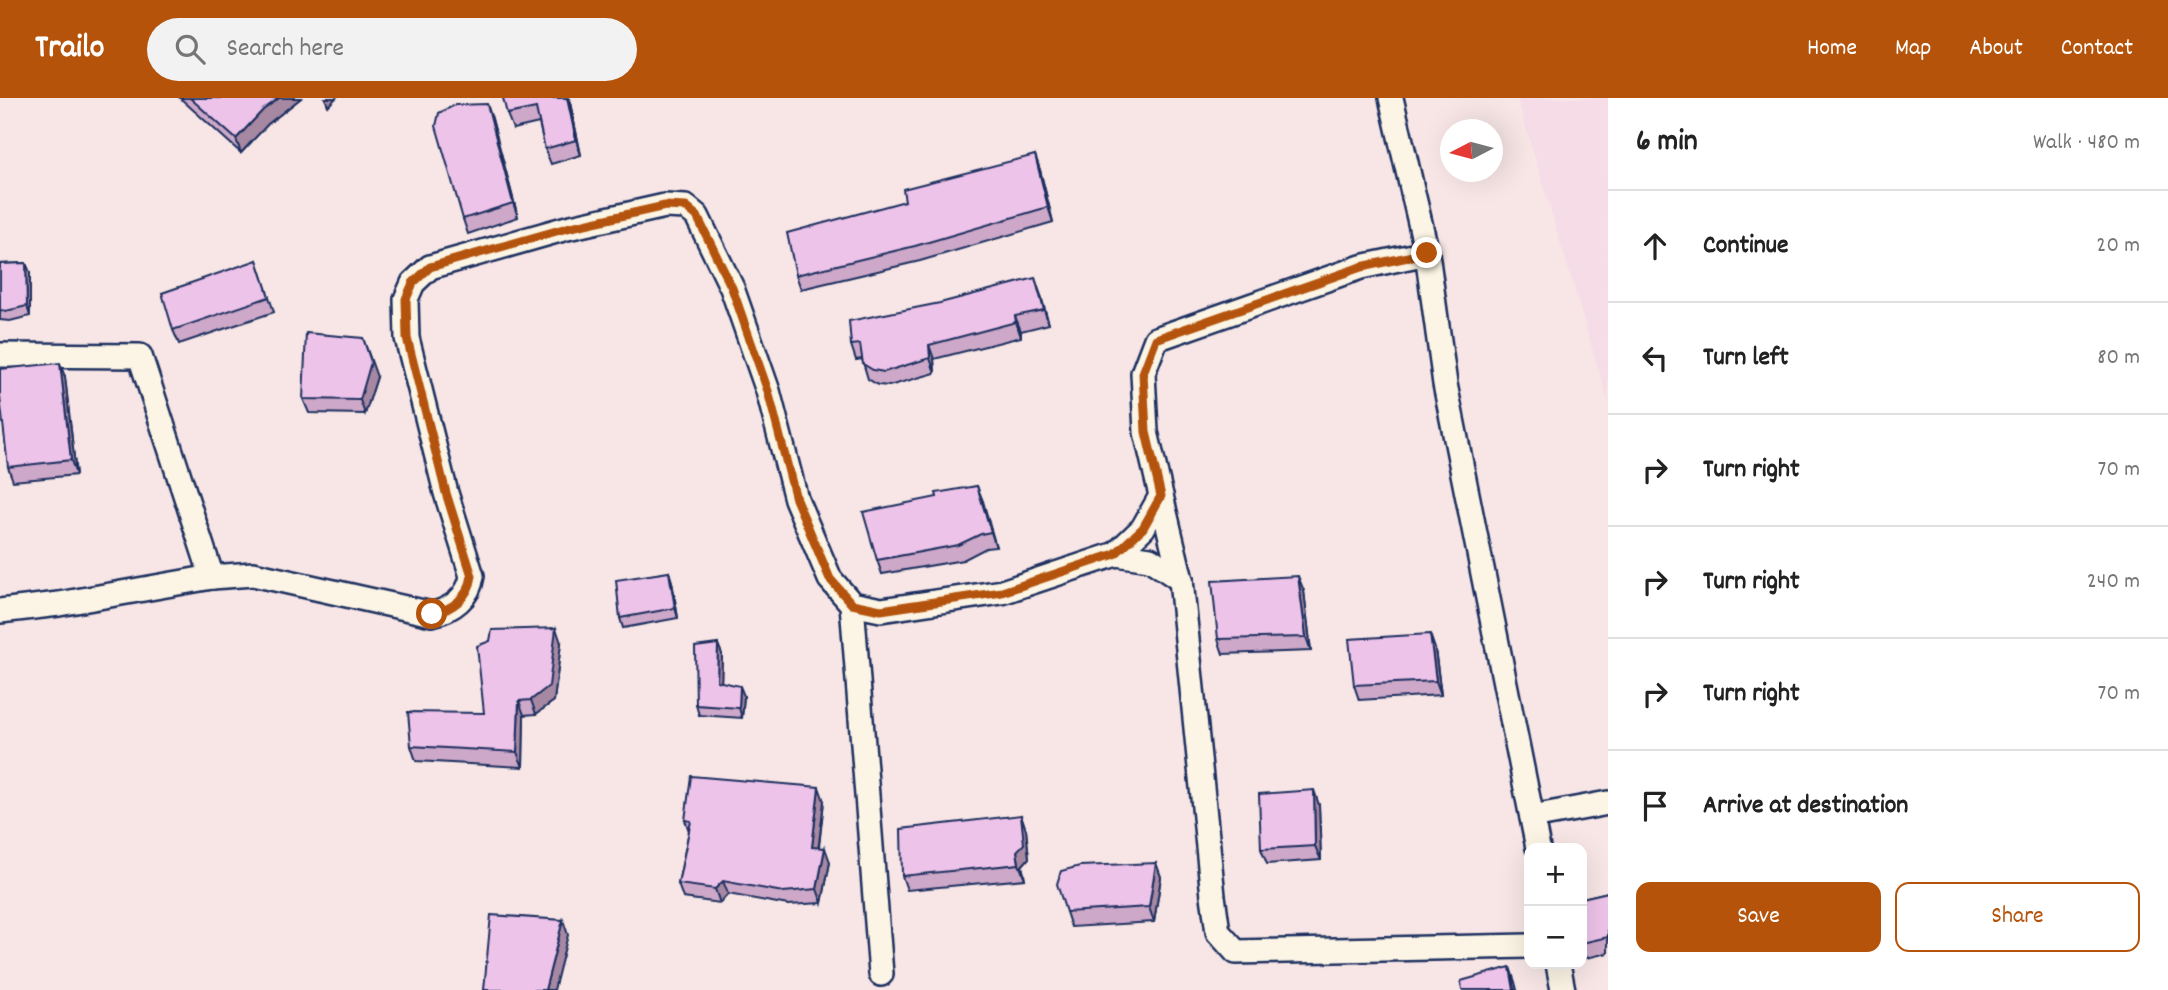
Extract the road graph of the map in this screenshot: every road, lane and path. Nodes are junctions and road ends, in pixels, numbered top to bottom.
1 (1391, 98) edge
2 (1427, 253) junction
3 (0, 355) edge
4 (1161, 496) junction
5 (1115, 554) junction
6 (212, 576) junction
7 (1181, 580) junction
8 (852, 604) junction
9 (0, 611) edge
10 (1608, 803) edge
11 (1532, 817) junction
12 (1537, 843) edge
13 (1524, 946) edge
14 (1559, 969) edge
15 (881, 974) dead end
16 (1563, 990) edge

1 - 2 street
2 - 4 street
2 - 11 street
3 - 6 street
4 - 5 street
4 - 7 street
5 - 7 street
5 - 8 street
6 - 8 street
6 - 9 street
7 - 13 street
8 - 15 street
10 - 11 street
11 - 12 street
14 - 16 street

